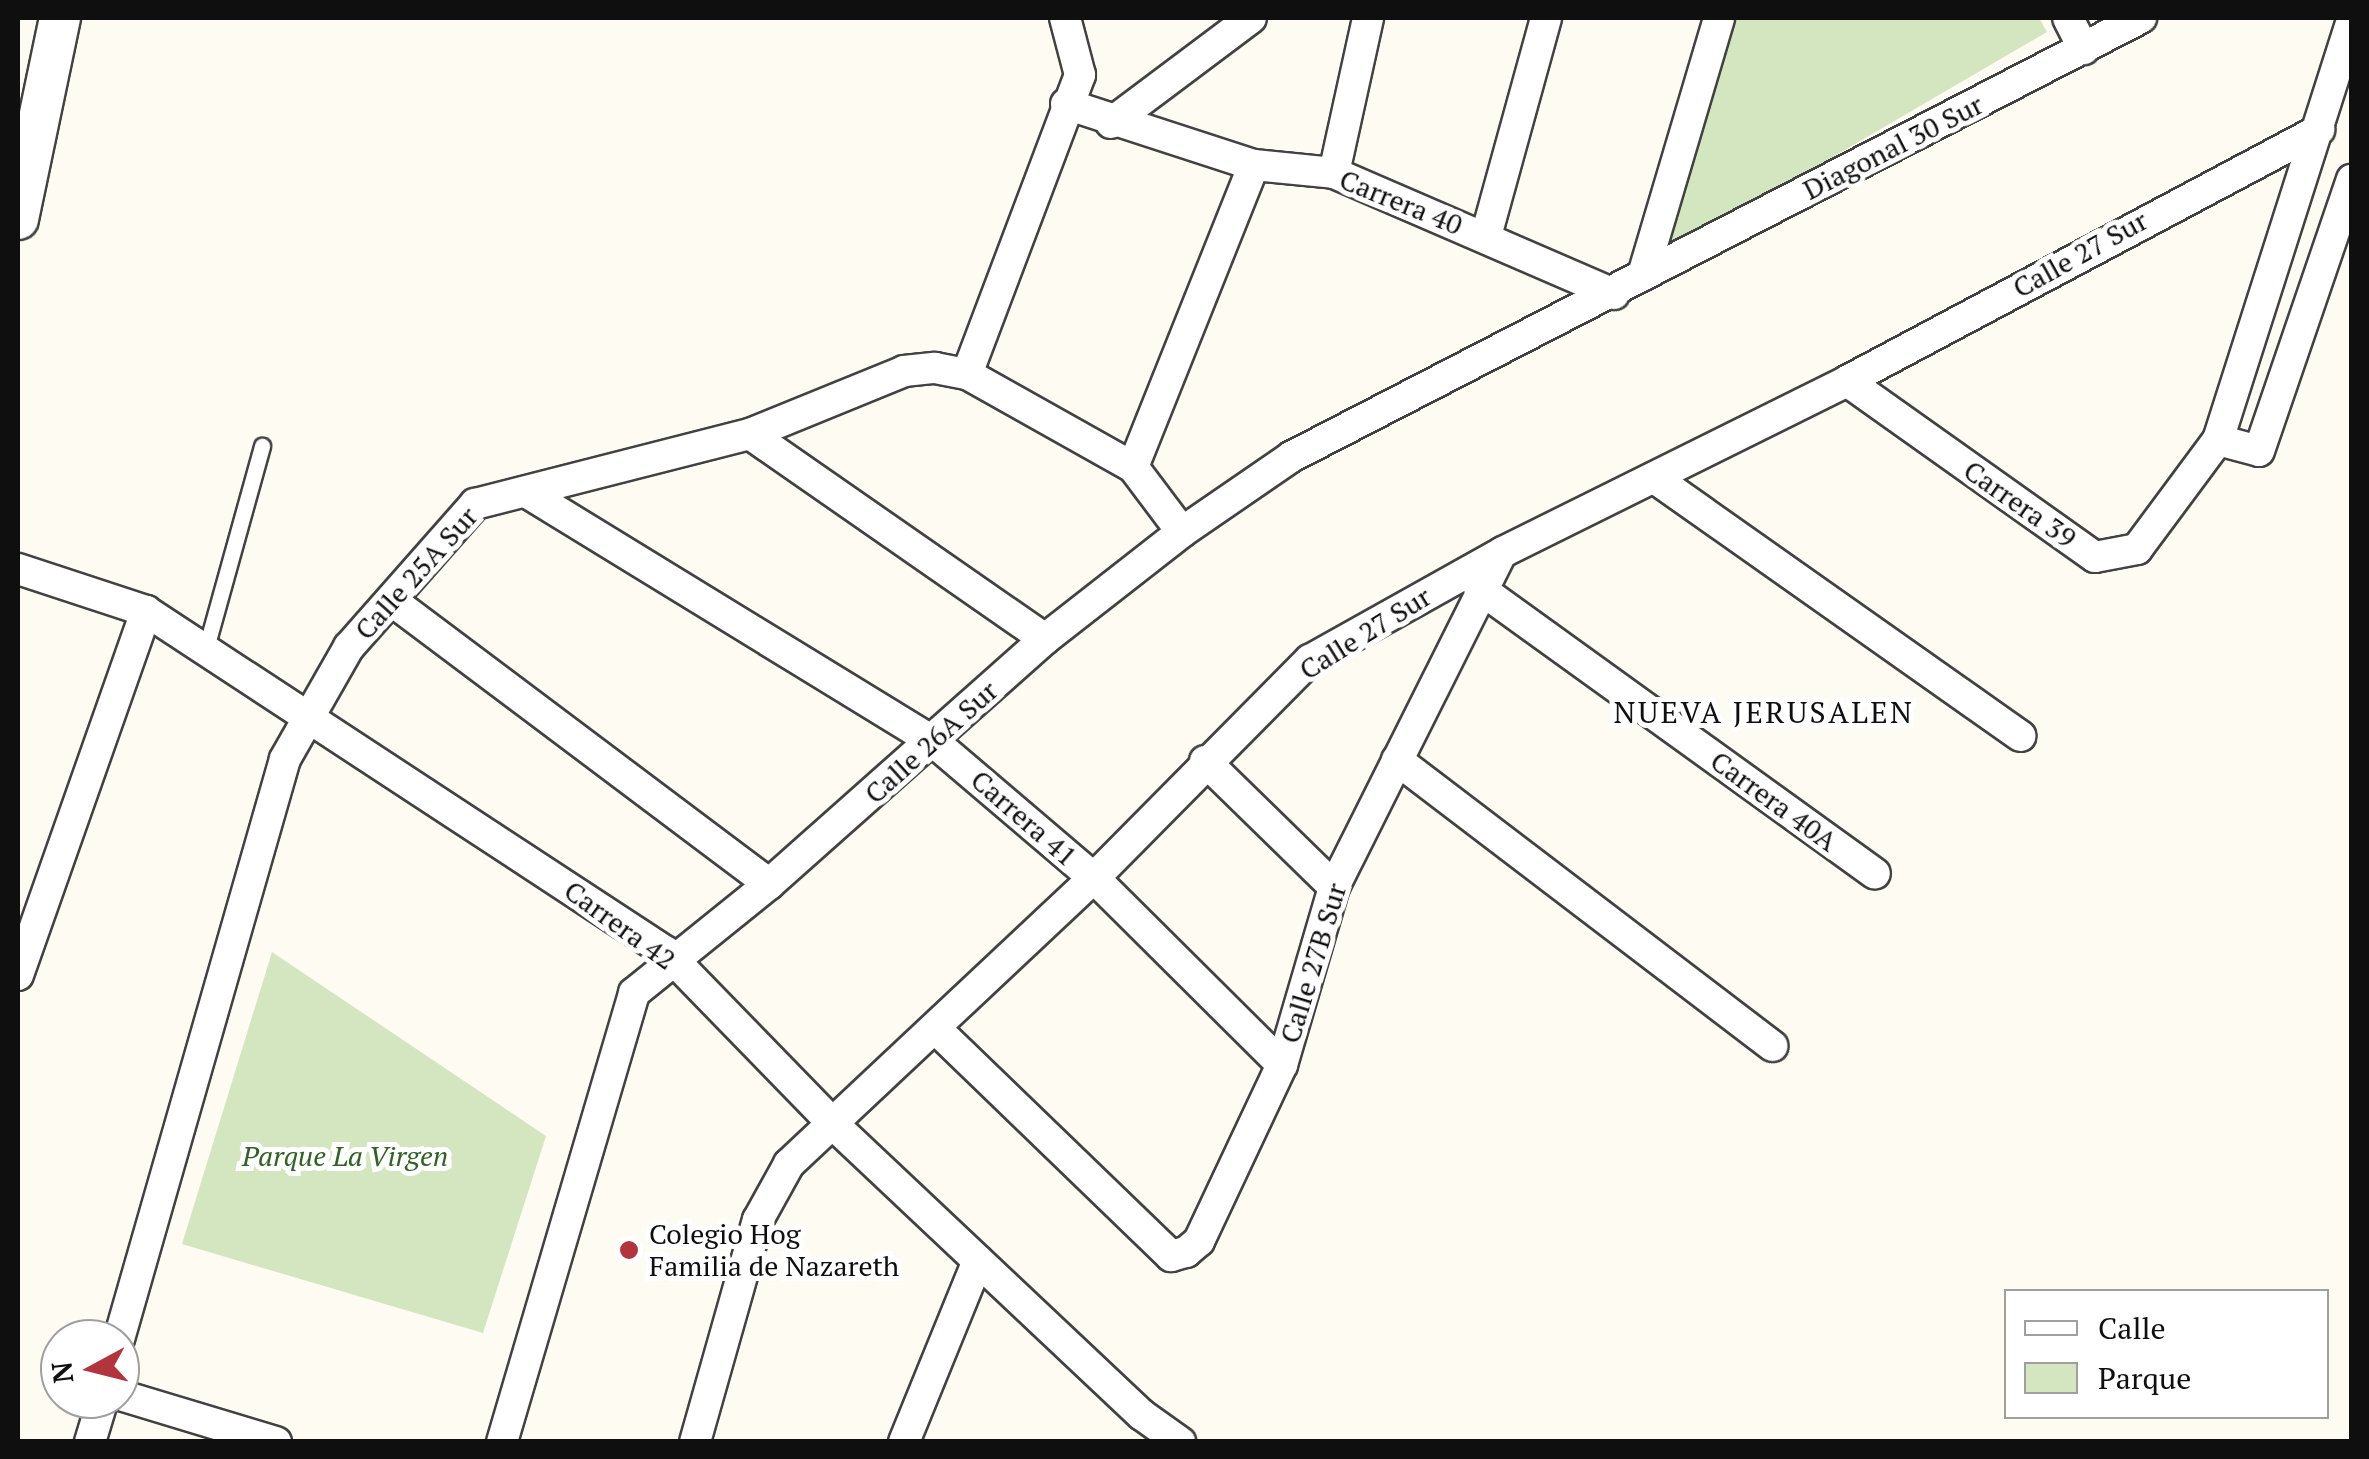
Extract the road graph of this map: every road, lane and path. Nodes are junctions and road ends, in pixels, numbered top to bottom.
1 (60, 18) edge
2 (1065, 18) edge
3 (1251, 18) edge
4 (1368, 18) edge
5 (1546, 18) edge
6 (1719, 18) edge
7 (2068, 18) edge
8 (2141, 18) edge
9 (2352, 21) edge
10 (2084, 49) junction
11 (1066, 104) junction
12 (1111, 123) junction
13 (2319, 130) junction
14 (1254, 164) junction
15 (1334, 173) junction
16 (24, 178) edge
17 (2352, 180) edge
18 (18, 220) edge
19 (1486, 236) junction
20 (1643, 275) junction
21 (1614, 294) junction
22 (966, 374) junction
23 (1847, 381) junction
24 (750, 434) junction
25 (2218, 440) junction
26 (262, 446) dead end
27 (1133, 467) junction
28 (1656, 479) junction
29 (526, 492) junction
30 (1182, 532) junction
31 (1502, 552) junction
32 (18, 569) edge
33 (1479, 588) junction
34 (390, 600) junction
35 (146, 611) junction
36 (1045, 640) junction
37 (206, 648) junction
38 (309, 716) junction
39 (2020, 736) dead end
40 (934, 742) junction
41 (1205, 760) junction
42 (1396, 760) junction
43 (1874, 874) dead end
44 (1094, 878) junction
45 (769, 884) junction
46 (1334, 887) junction
47 (674, 961) junction
48 (18, 975) edge
49 (936, 1030) junction
50 (1773, 1046) dead end
51 (1282, 1065) junction
52 (833, 1124) junction
53 (978, 1261) junction
54 (125, 1319) edge
55 (140, 1400) edge
56 (1138, 1428) edge
57 (276, 1442) edge
58 (502, 1442) edge
59 (694, 1442) edge
60 (904, 1442) edge
61 (1180, 1442) edge

1 - 16 street
2 - 11 street
3 - 12 street
4 - 15 street
5 - 19 street
6 - 20 street
7 - 10 street
8 - 10 street, Diagonal 30 Sur
9 - 13 street, Carrera 39
10 - 20 street, Diagonal 30 Sur
11 - 12 street, Carrera 40
11 - 22 street
12 - 14 street, Carrera 40
13 - 23 street, Calle 27 Sur
13 - 25 street, Carrera 39
14 - 15 street, Carrera 40
14 - 27 street
15 - 19 street, Carrera 40
16 - 18 street
17 - 25 street
19 - 21 street, Carrera 40
20 - 21 street, Calle 26A Sur
21 - 30 street, Calle 26A Sur
22 - 24 street, Calle 25A Sur
22 - 27 street
23 - 25 street, Carrera 39
23 - 28 street, Calle 27 Sur
24 - 29 street, Calle 25A Sur
24 - 36 street
26 - 37 lane
27 - 30 street
28 - 31 street, Calle 27 Sur
28 - 39 street
29 - 34 street, Calle 25A Sur
29 - 40 street, Carrera 41
30 - 36 street, Calle 26A Sur
31 - 33 street, Calle 27B Sur
31 - 41 street, Calle 27 Sur
32 - 35 street, Carrera 42
33 - 42 street, Calle 27B Sur
33 - 43 street, Carrera 40A
34 - 38 street, Calle 25A Sur
34 - 45 street
35 - 37 street, Carrera 42
35 - 48 street
36 - 40 street, Calle 26A Sur
37 - 38 street, Carrera 42
38 - 47 street, Carrera 42
38 - 54 street, Calle 25A Sur
40 - 44 street, Carrera 41
40 - 45 street, Calle 26A Sur
41 - 44 street, Calle 27 Sur
41 - 46 street
42 - 46 street, Calle 27B Sur
42 - 50 street
44 - 49 street, Calle 27 Sur
44 - 51 street, Carrera 41
45 - 47 street, Calle 26A Sur
46 - 51 street, Calle 27B Sur
47 - 52 street, Carrera 42
47 - 58 street, Calle 26A Sur
49 - 51 street, Calle 27B Sur
49 - 52 street, Calle 27 Sur
52 - 53 street, Carrera 42
52 - 59 street, Calle 27 Sur
53 - 56 street, Carrera 42
53 - 60 street
55 - 57 street
56 - 61 street, Carrera 42

